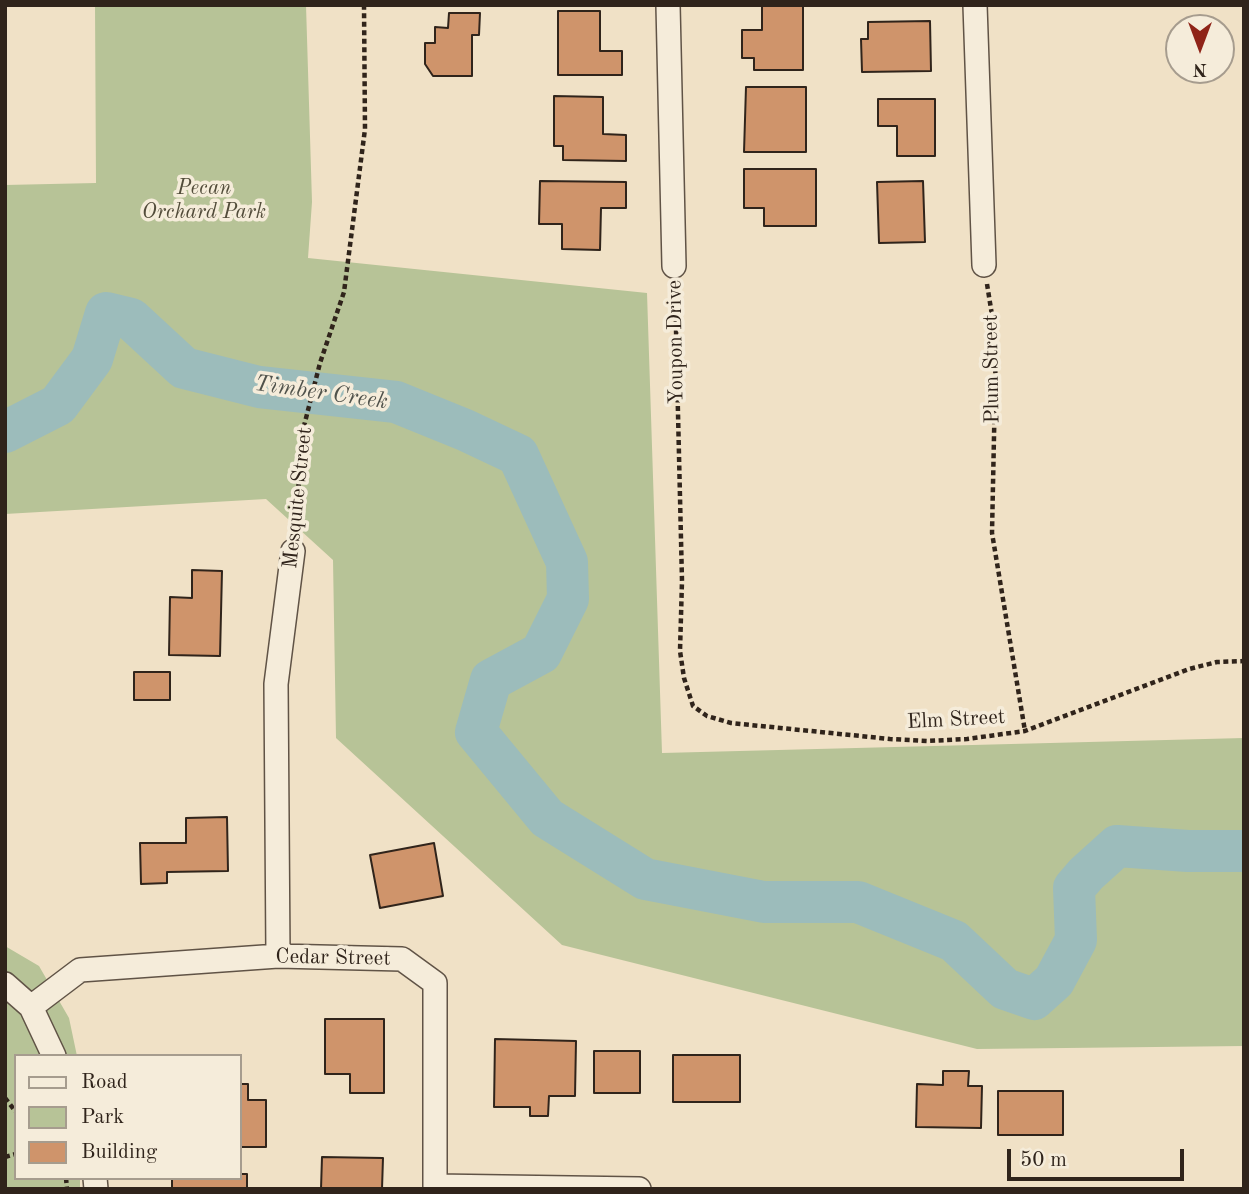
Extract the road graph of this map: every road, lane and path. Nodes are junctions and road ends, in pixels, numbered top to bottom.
1 (364, 5) edge
2 (668, 5) edge
3 (975, 5) edge
4 (984, 265) joint
5 (674, 266) joint
6 (293, 551) joint
7 (1244, 661) edge
8 (684, 678) joint
9 (1025, 731) junction
10 (278, 956) junction
11 (5, 984) edge
12 (31, 1007) junction
13 (53, 1054) edge
14 (435, 1187) edge
15 (639, 1189) edge

1 - 6 path, Mesquite Street
2 - 5 street, Youpon Drive
3 - 4 street
4 - 9 path, Plum Street
5 - 8 path, Youpon Drive
6 - 10 street, Mesquite Street
7 - 9 path, Elm Street
8 - 9 path, Elm Street
10 - 12 street, Cedar Street
10 - 14 street, Cedar Street
11 - 12 street
12 - 13 street
14 - 15 street

